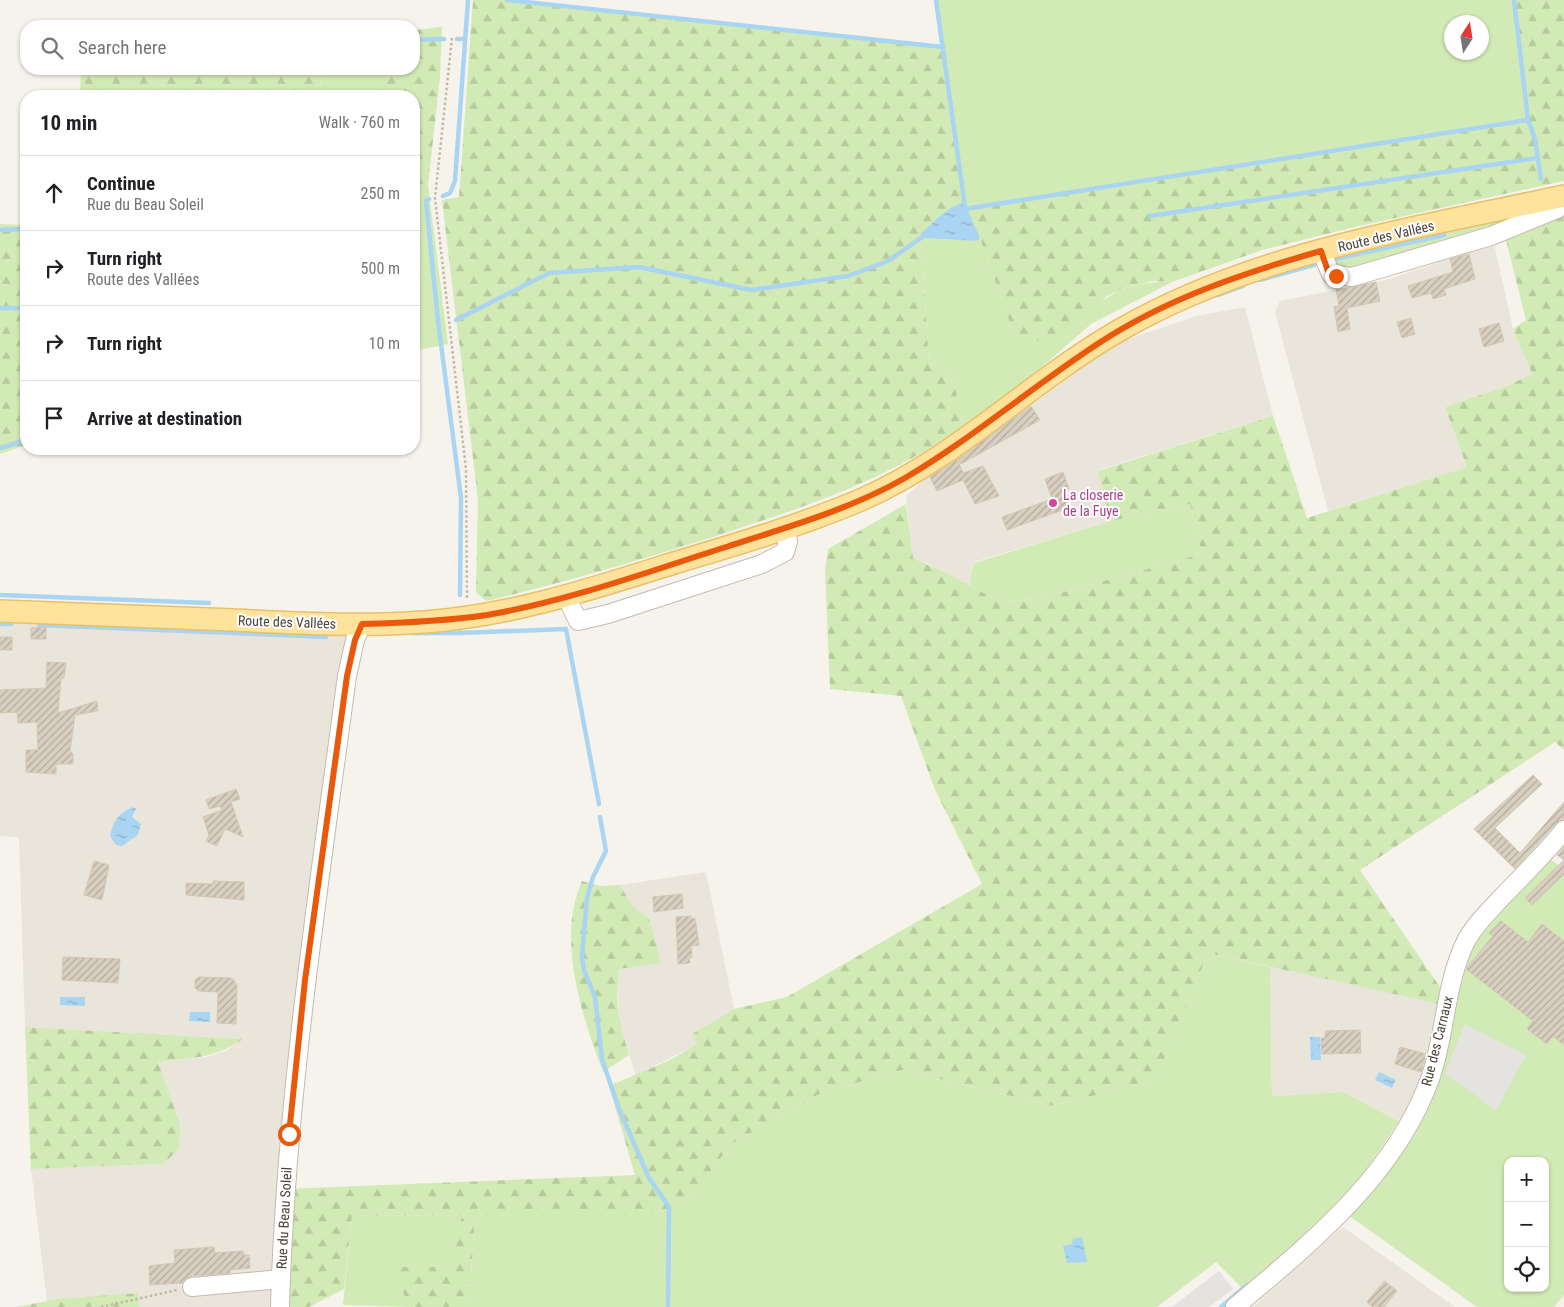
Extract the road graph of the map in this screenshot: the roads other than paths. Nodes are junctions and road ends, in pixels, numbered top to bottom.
1 (1564, 196) edge
2 (1321, 251) junction
3 (785, 528) junction
4 (566, 596) junction
5 (0, 611) edge
6 (362, 624) junction
7 (1564, 830) edge
8 (281, 1280) junction
9 (192, 1287) road end
10 (280, 1307) edge
11 (1234, 1307) edge

1 - 2 main road, Route des Vallées
1 - 2 street
2 - 3 main road, Route des Vallées
3 - 4 main road, Route des Vallées
3 - 4 street
4 - 6 main road, Route des Vallées
5 - 6 main road, Route des Vallées
6 - 8 street, Rue du Beau Soleil
7 - 11 street, Rue des Carnaux
8 - 9 street
8 - 10 street, Rue du Beau Soleil

